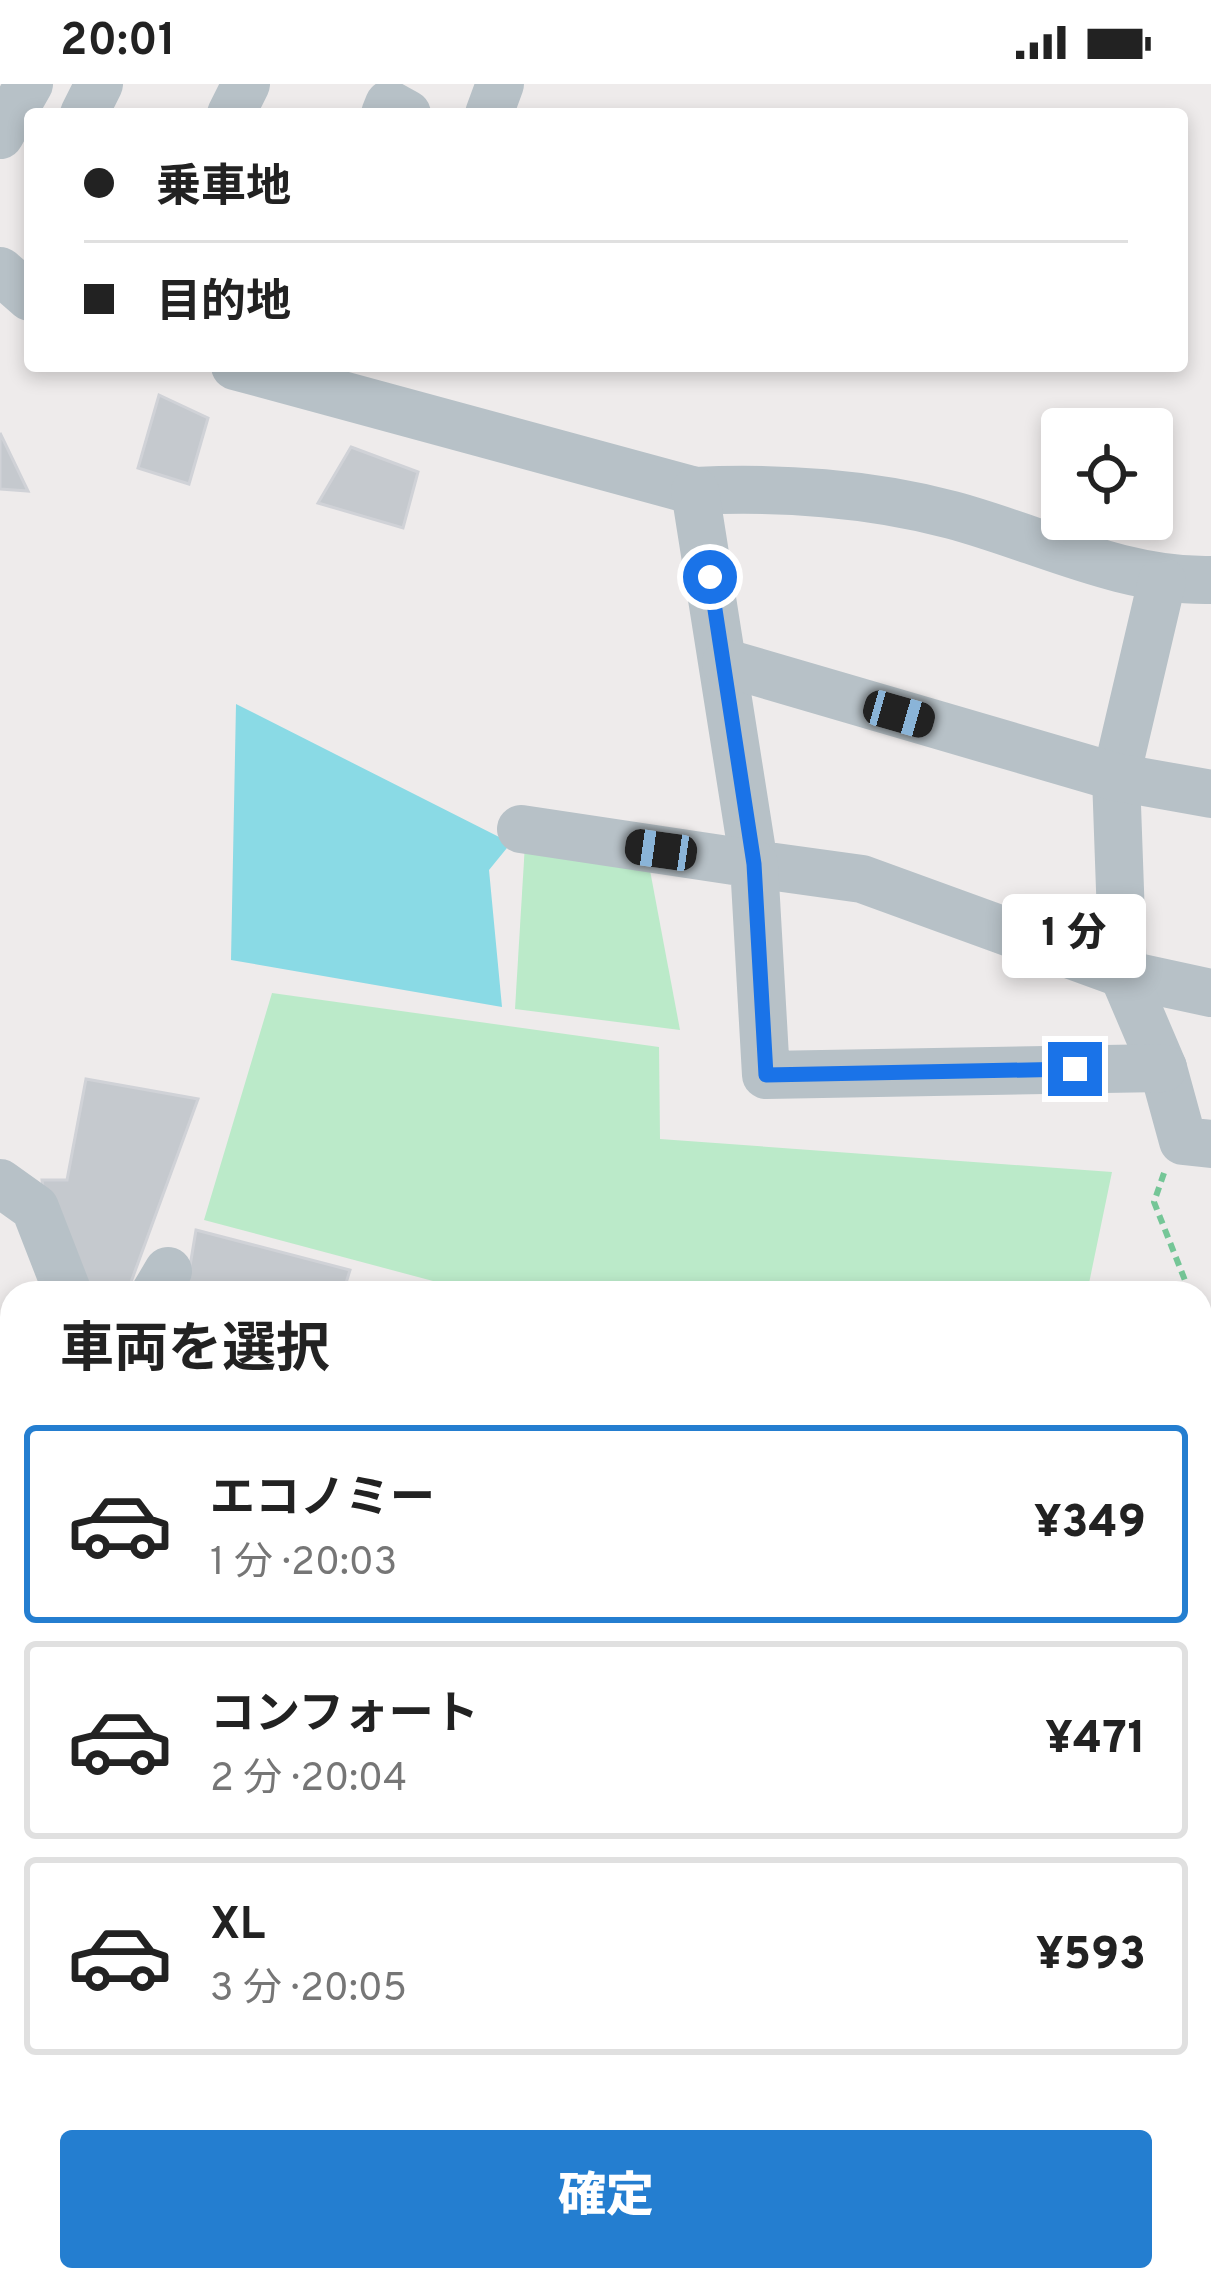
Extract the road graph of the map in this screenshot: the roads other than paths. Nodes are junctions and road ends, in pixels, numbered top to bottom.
1 (29, 84) edge
2 (0, 135) edge
3 (0, 271) edge
4 (24, 292) edge
5 (258, 372) edge
6 (694, 491) junction
7 (1211, 580) edge
8 (1162, 581) junction
9 (726, 663) junction
10 (1116, 777) junction
11 (1211, 794) edge
12 (521, 830) dead end
13 (754, 864) junction
14 (1123, 974) junction
15 (1211, 993) edge
16 (1163, 1067) junction
17 (1211, 1144) edge
18 (0, 1183) edge
19 (63, 1281) edge

1 - 2 street
3 - 4 street
5 - 6 street
6 - 8 street
6 - 9 street
7 - 8 street
8 - 10 street
9 - 10 street
9 - 13 street
10 - 11 street
10 - 14 street
12 - 13 street
13 - 14 street
13 - 16 street
14 - 15 street
14 - 16 street
16 - 17 street
18 - 19 street

